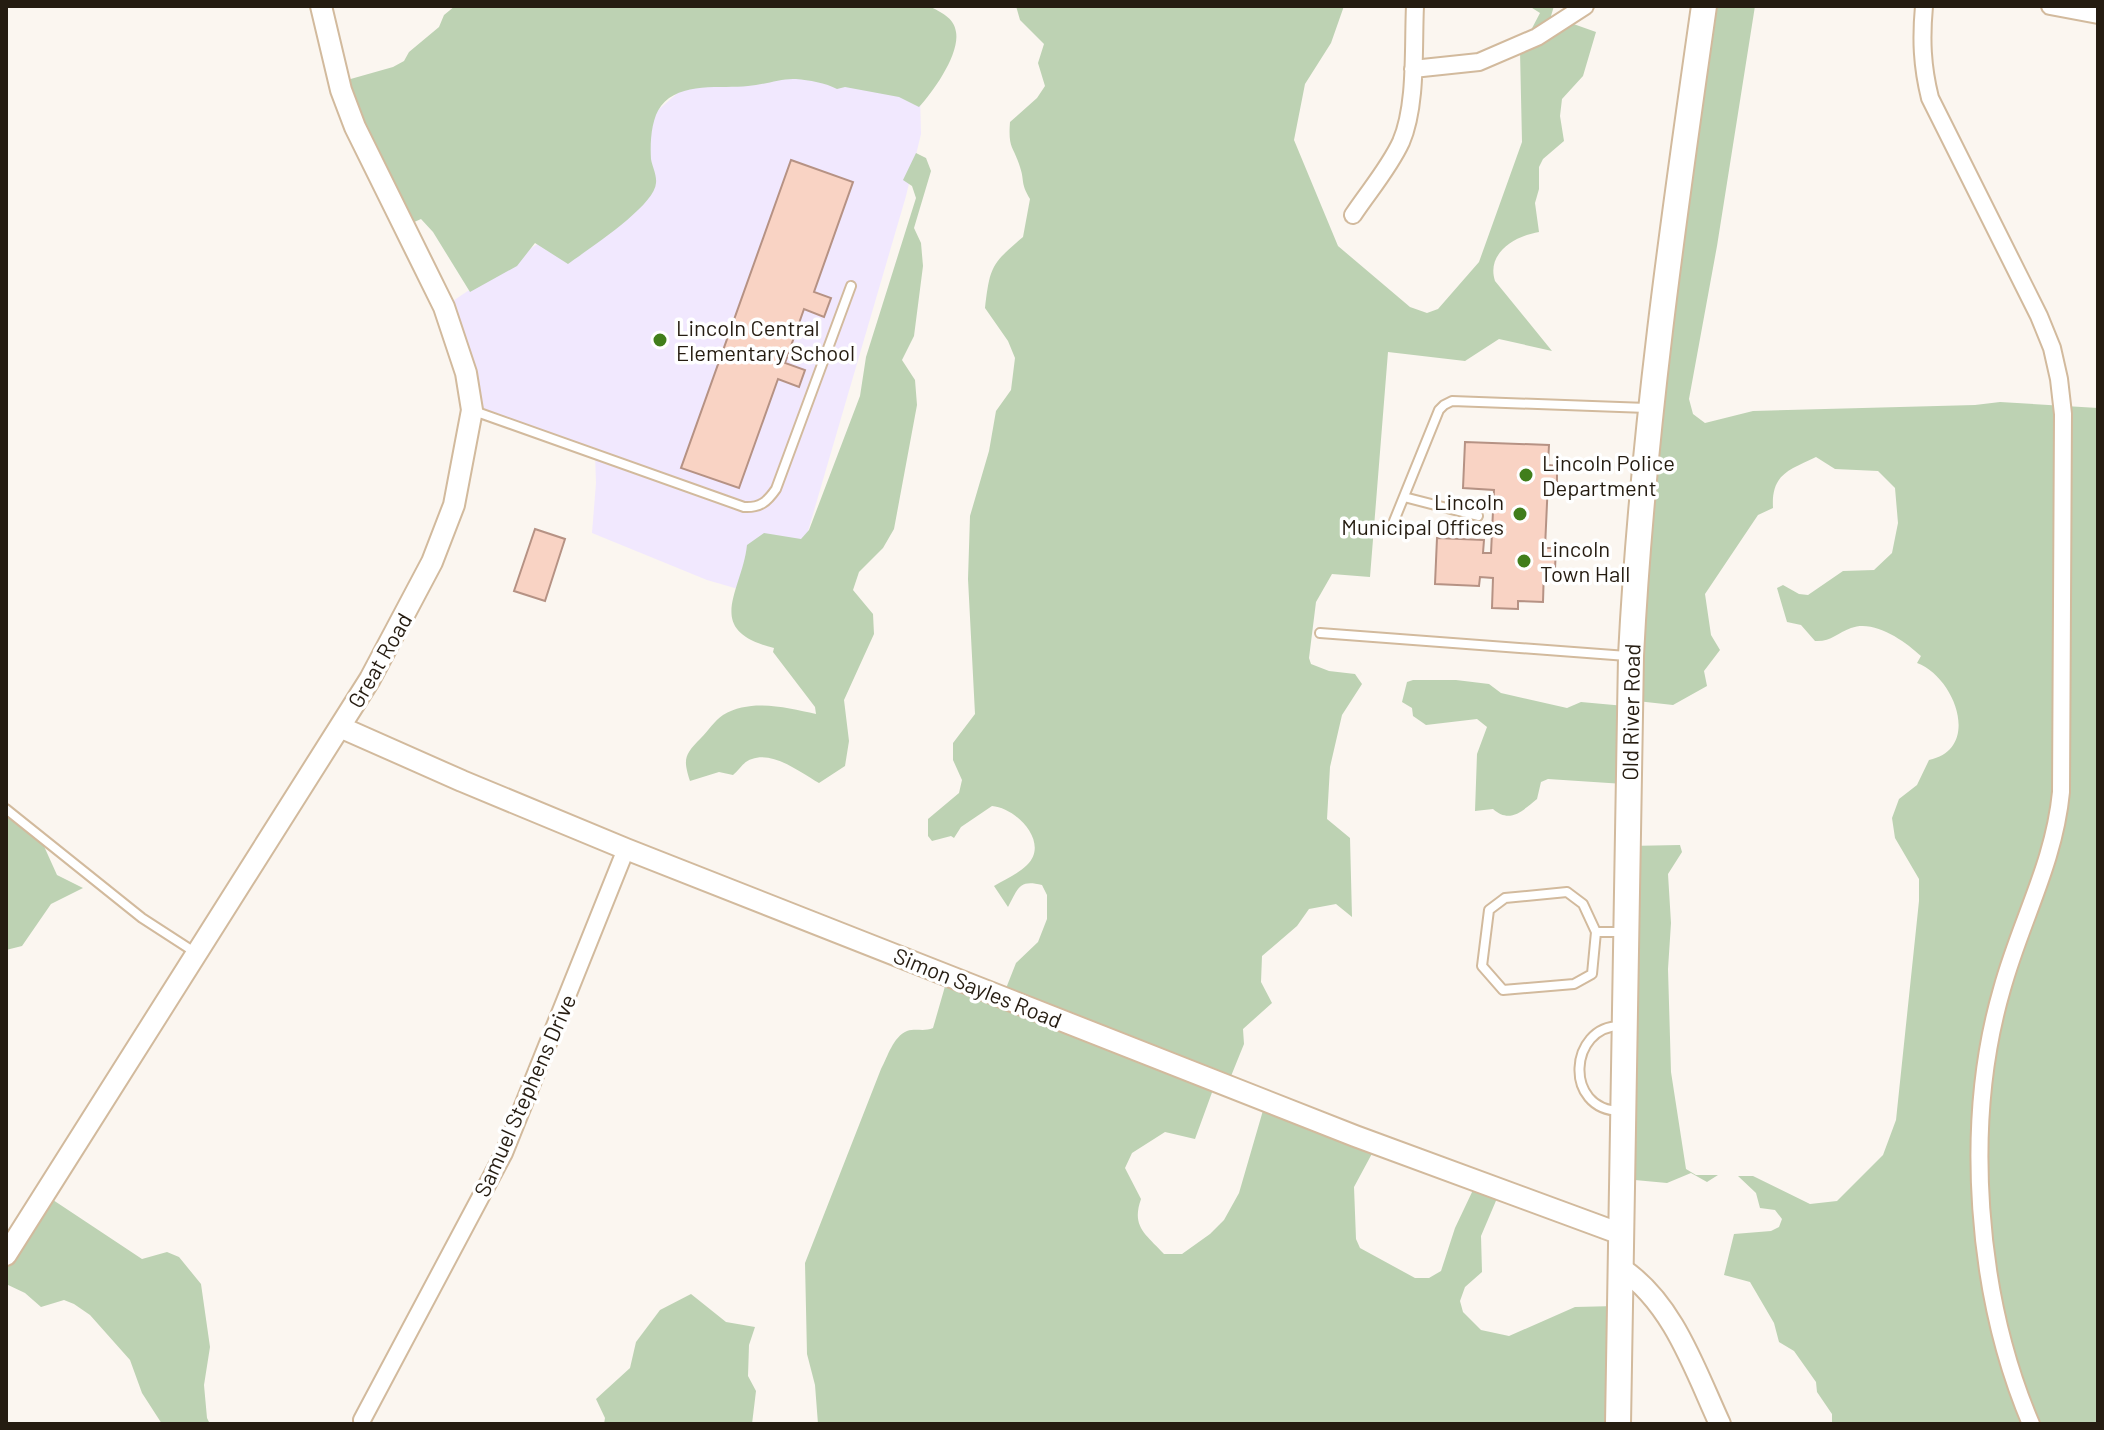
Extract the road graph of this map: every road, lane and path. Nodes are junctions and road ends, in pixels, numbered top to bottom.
1 (321, 6) edge
2 (1415, 6) edge
3 (1585, 6) edge
4 (1704, 6) edge
5 (1924, 6) edge
6 (2050, 6) edge
7 (2098, 15) edge
8 (1413, 69) junction
9 (1353, 215) dead end
10 (851, 286) dead end
11 (1652, 408) junction
12 (472, 410) junction
13 (1404, 497) junction
14 (1478, 516) dead end
15 (1394, 521) dead end
16 (1320, 633) dead end
17 (1631, 656) junction
18 (340, 727) junction
19 (6, 809) edge
20 (626, 849) junction
21 (1596, 932) junction
22 (1626, 932) junction
23 (197, 954) junction
24 (1625, 1026) junction
25 (1623, 1111) junction
26 (1621, 1234) junction
27 (6, 1255) edge
28 (1622, 1269) junction
29 (362, 1420) dead end
30 (1618, 1424) edge
31 (1720, 1424) edge
32 (2031, 1424) edge

1 - 12 street, Great Road
2 - 8 street
3 - 8 street
4 - 11 main road, Old River Road
5 - 32 street
6 - 7 street
8 - 9 street
10 - 12 lane
11 - 13 lane
11 - 17 main road, Old River Road
12 - 18 street, Great Road
13 - 14 lane
13 - 15 lane
16 - 17 lane
17 - 22 main road, Old River Road
18 - 20 street, Simon Sayles Road
18 - 23 street, Great Road
19 - 23 lane
20 - 26 street, Simon Sayles Road
20 - 29 street, Samuel Stephens Drive
21 - 21 lane
21 - 22 lane
22 - 24 main road, Old River Road
23 - 27 street, Great Road
24 - 25 main road, Old River Road
24 - 25 lane
25 - 26 main road, Old River Road
26 - 28 main road, Old River Road
28 - 30 main road, Old River Road
28 - 31 street

